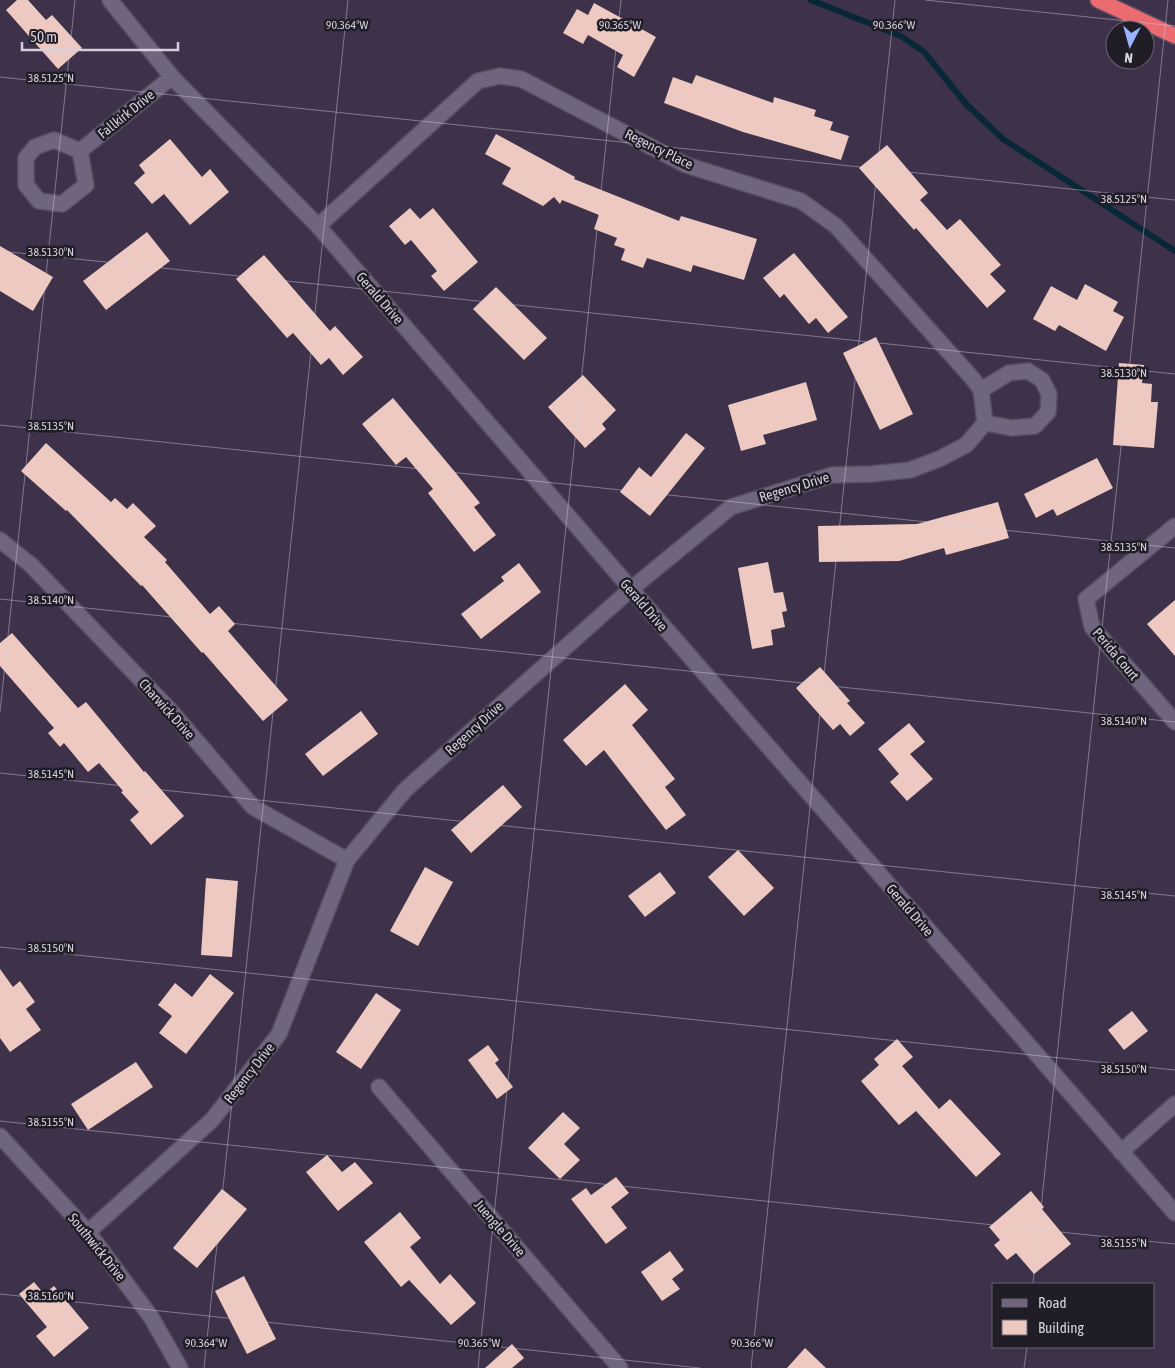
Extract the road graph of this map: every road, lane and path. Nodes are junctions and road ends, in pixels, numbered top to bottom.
1 (110, 0) edge
2 (1098, 0) edge
3 (1175, 36) edge
4 (172, 77) junction
5 (80, 151) junction
6 (318, 226) junction
7 (981, 390) junction
8 (985, 424) junction
9 (1175, 526) edge
10 (0, 540) edge
11 (631, 589) junction
12 (1175, 722) edge
13 (347, 860) junction
14 (379, 1087) dead end
15 (1175, 1104) edge
16 (0, 1136) edge
17 (1121, 1152) junction
18 (1175, 1213) edge
19 (88, 1232) junction
20 (180, 1368) edge
21 (620, 1368) edge

1 - 4 street, Gerald Drive
2 - 3 highway
4 - 5 street, Fallkirk Drive
4 - 6 street, Gerald Drive
5 - 5 street
6 - 7 street, Regency Place
6 - 11 street, Gerald Drive
7 - 8 street
7 - 8 street
8 - 11 street, Regency Drive
9 - 12 street, Perida Court
10 - 13 street, Charwick Drive
11 - 13 street, Regency Drive
11 - 17 street, Gerald Drive
13 - 19 street, Regency Drive
14 - 21 street, Juengle Drive
15 - 17 street
16 - 19 street, Southwick Drive
17 - 18 street, Gerald Drive
19 - 20 street, Southwick Drive

